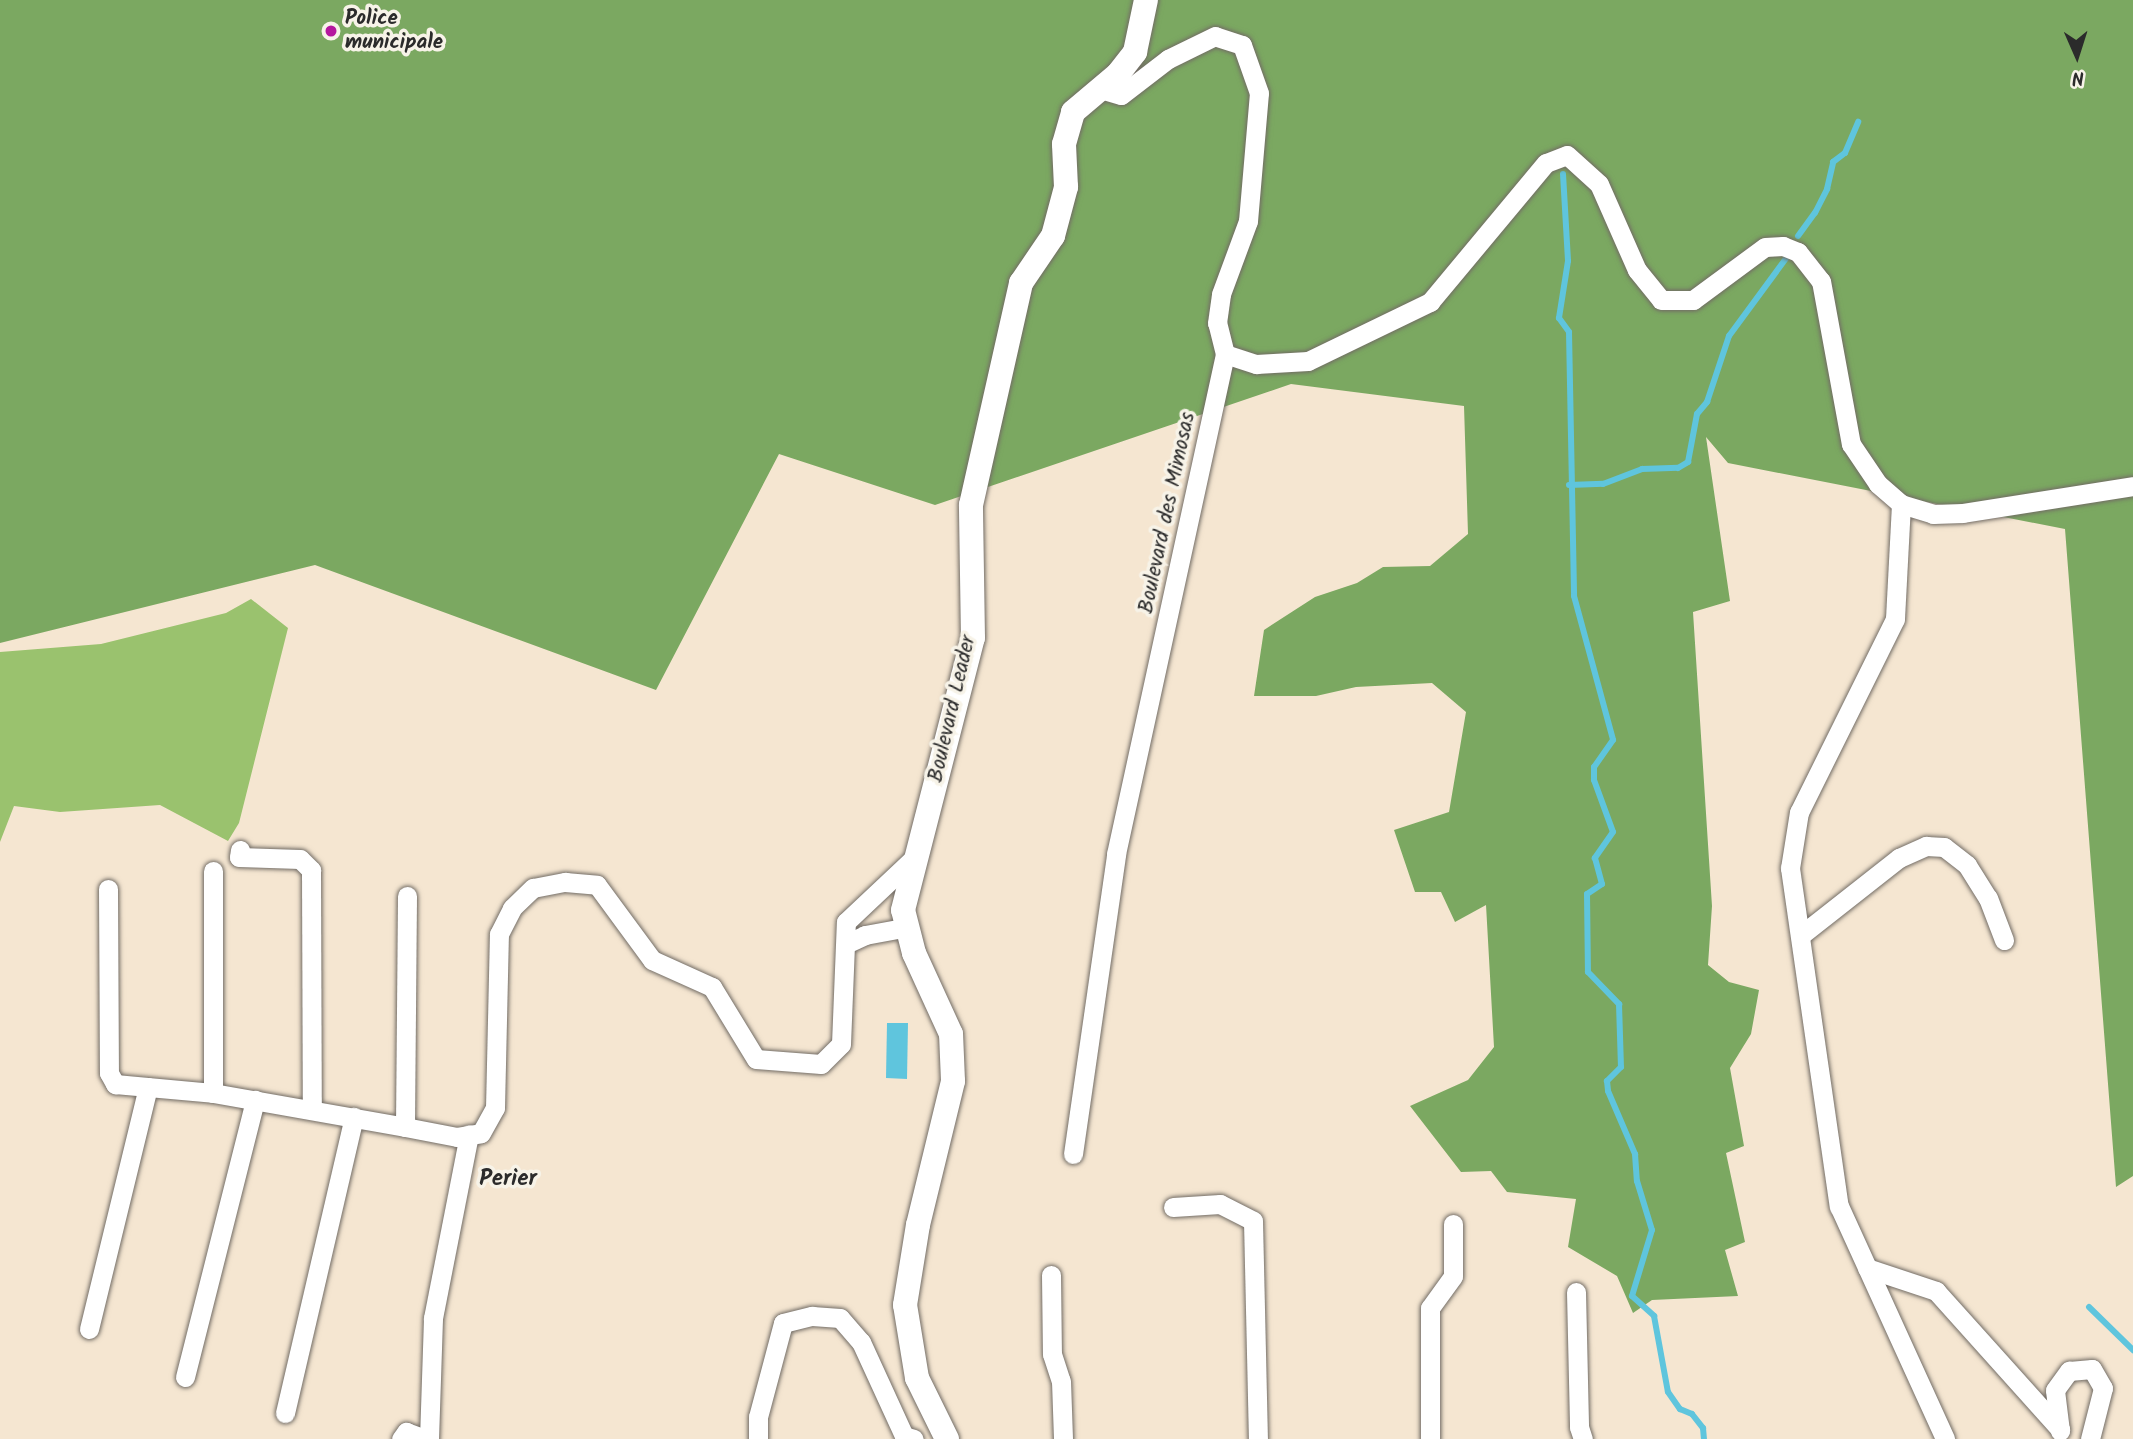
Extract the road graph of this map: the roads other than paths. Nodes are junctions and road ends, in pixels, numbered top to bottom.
1 (1146, 0) edge
2 (1100, 89) junction
3 (1225, 354) junction
4 (2133, 486) edge
5 (1901, 504) junction
6 (240, 850) dead end
7 (916, 856) junction
8 (213, 871) dead end
9 (108, 889) dead end
10 (407, 896) dead end
11 (908, 927) junction
12 (1801, 935) junction
13 (2004, 940) dead end
14 (846, 944) junction
15 (148, 1087) junction
16 (213, 1093) junction
17 (255, 1100) junction
18 (312, 1109) junction
19 (354, 1117) junction
20 (405, 1128) junction
21 (469, 1136) junction
22 (1073, 1154) dead end
23 (1173, 1207) dead end
24 (1453, 1224) dead end
25 (1867, 1268) junction
26 (1051, 1275) dead end
27 (1576, 1292) dead end
28 (89, 1329) dead end
29 (185, 1377) dead end
30 (285, 1413) dead end
31 (2061, 1434) edge
32 (401, 1439) edge
33 (427, 1439) edge
34 (758, 1439) edge
35 (914, 1439) edge
36 (945, 1439) edge
37 (1063, 1439) edge
38 (1258, 1439) edge
39 (1430, 1439) edge
40 (1583, 1439) edge
41 (1945, 1439) edge
42 (2090, 1439) edge

1 - 2 street, Boulevard Leader
2 - 3 street, Boulevard des Mimosas
2 - 7 street, Boulevard Leader
3 - 5 street
3 - 22 street, Boulevard des Mimosas
4 - 5 street
5 - 12 street
6 - 18 street
7 - 11 street, Boulevard Leader
7 - 14 street
8 - 16 street
9 - 15 street
10 - 20 street
11 - 14 street
11 - 36 street, Boulevard Leader
12 - 13 street
12 - 25 street
14 - 21 street
15 - 16 street
15 - 28 street
16 - 17 street
17 - 18 street
17 - 29 street
18 - 19 street
19 - 20 street
19 - 30 street
20 - 21 street
21 - 33 street
23 - 38 street
24 - 39 street
25 - 31 street
25 - 41 street
26 - 37 street
27 - 40 street
31 - 42 street
32 - 33 street
34 - 35 street

